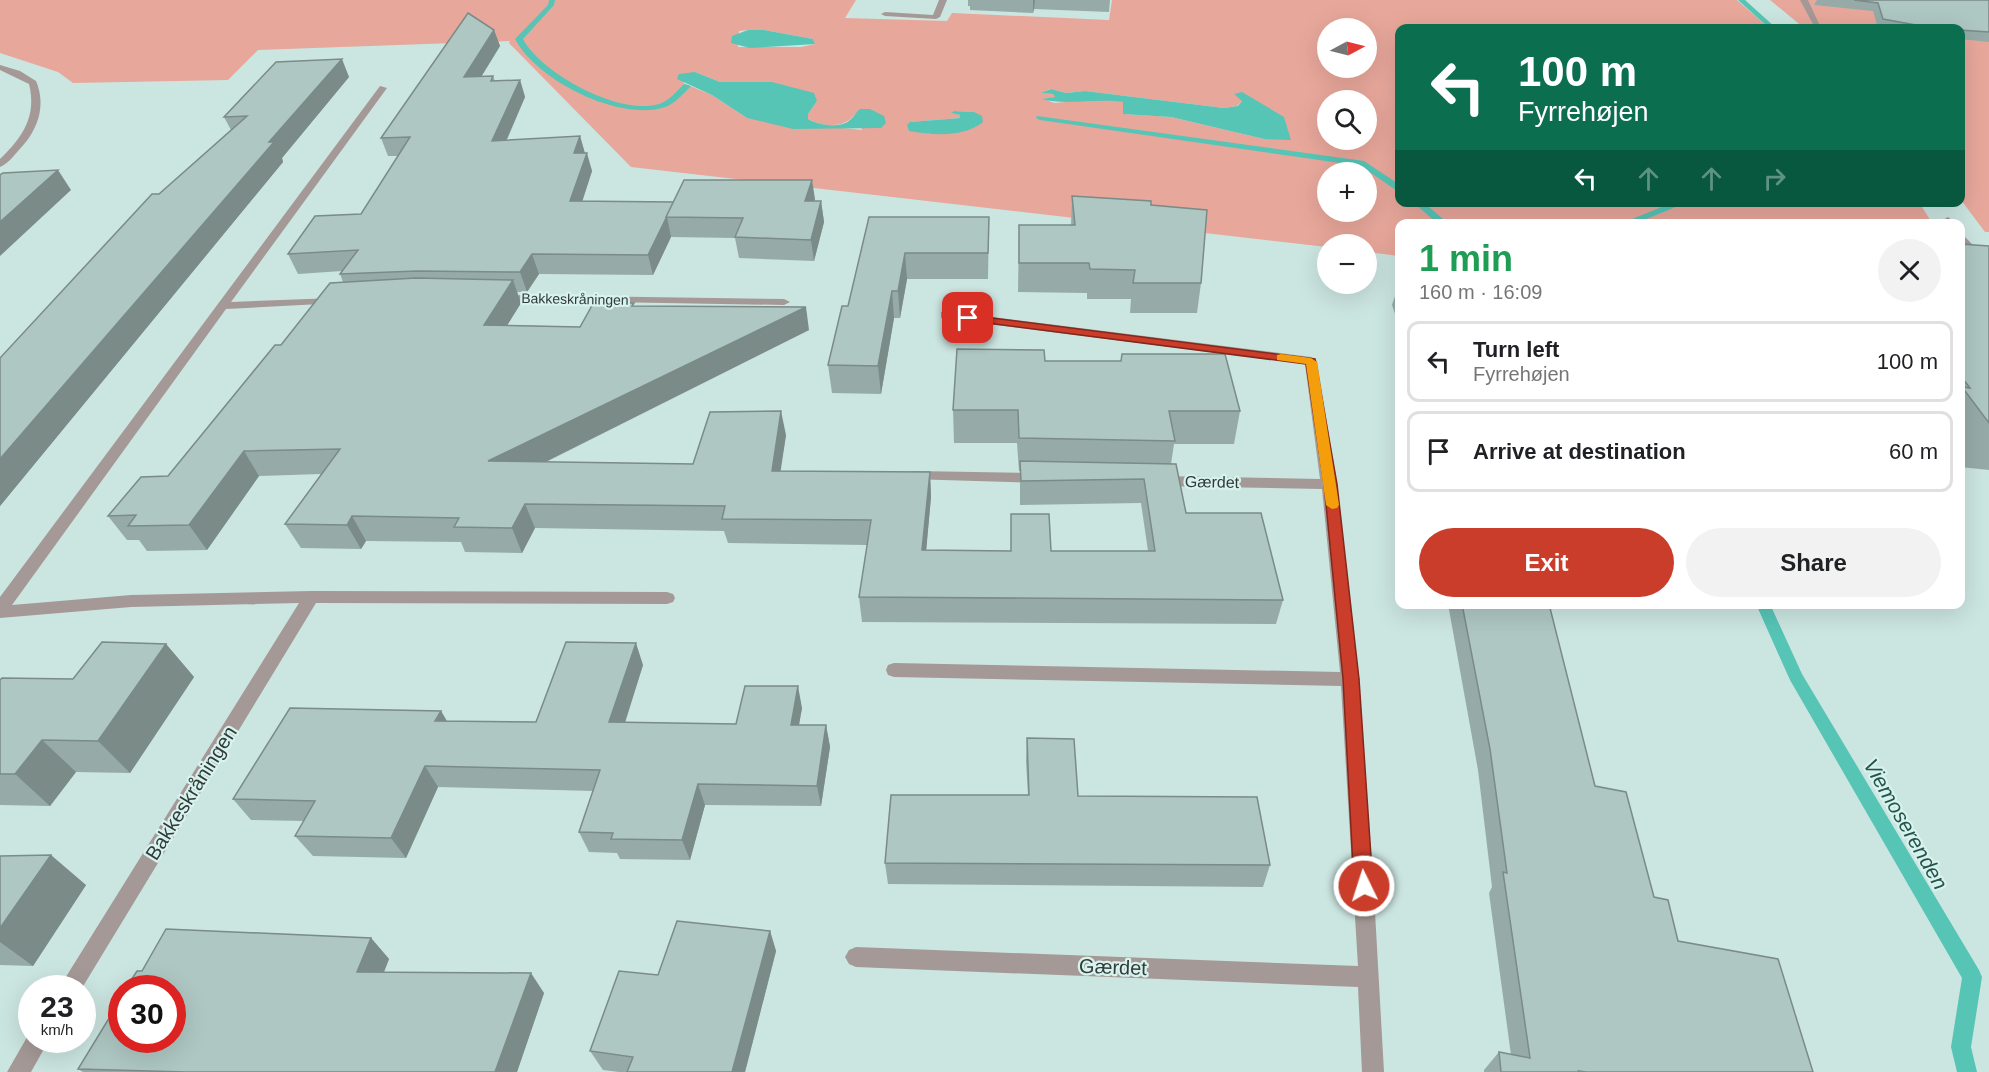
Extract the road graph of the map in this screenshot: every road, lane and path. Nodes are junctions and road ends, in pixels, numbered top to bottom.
1 (943, 0) edge
2 (1804, 0) edge
3 (885, 14) dead end
4 (1817, 24) dead end
5 (0, 67) edge
6 (382, 88) dead end
7 (0, 164) edge
8 (1965, 241) edge
9 (1989, 268) edge
10 (486, 297) edge
11 (345, 300) edge
12 (784, 302) dead end
13 (222, 306) junction
14 (945, 315) dead end
15 (914, 476) edge
16 (1056, 478) edge
17 (1140, 480) edge
18 (1330, 484) junction
19 (311, 597) junction
20 (667, 598) dead end
21 (0, 611) edge
22 (894, 670) dead end
23 (1351, 679) junction
24 (856, 957) dead end
25 (78, 975) edge
26 (1369, 977) junction
27 (30, 1053) edge
28 (18, 1072) edge
29 (1373, 1072) edge

1 - 3 street
2 - 4 street
5 - 7 street
6 - 13 street
8 - 9 street
10 - 12 street, Bakkeskråningen
11 - 13 street
13 - 21 street
14 - 18 street
15 - 16 street
17 - 18 street, Gærdet
18 - 23 street
19 - 20 street
19 - 21 street
19 - 25 street, Bakkeskråningen
22 - 23 street
23 - 26 street
24 - 26 street, Gærdet
26 - 29 street
27 - 28 street

